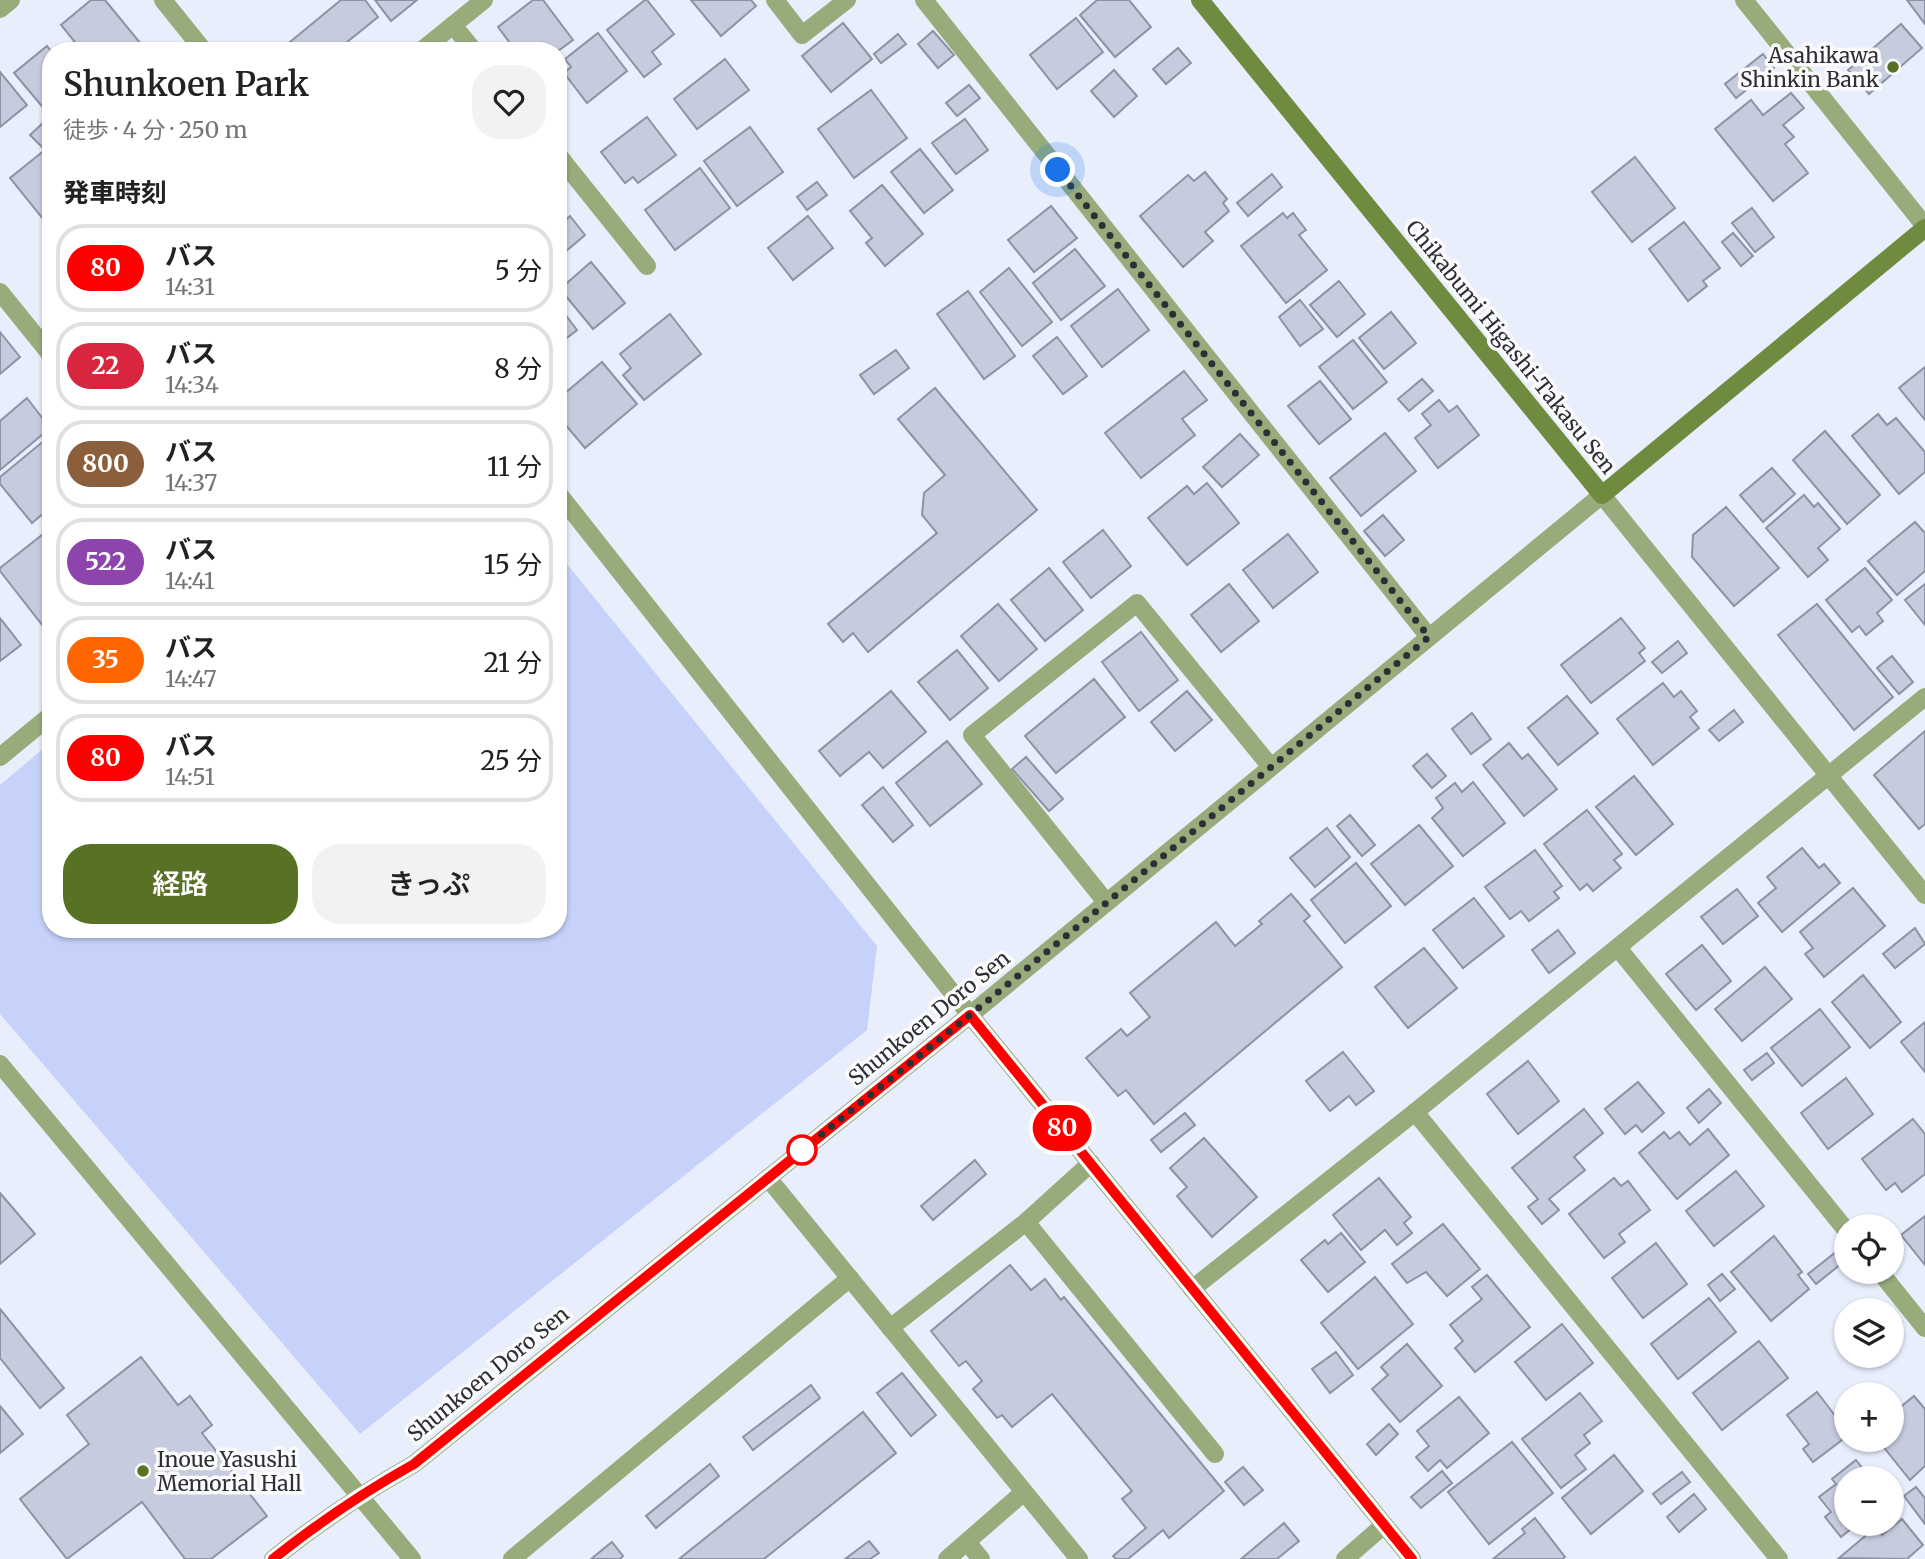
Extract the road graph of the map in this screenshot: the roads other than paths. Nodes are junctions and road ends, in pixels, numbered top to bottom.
1 (11, 0) edge
2 (163, 0) edge
3 (484, 0) edge
4 (775, 0) edge
5 (847, 0) edge
6 (924, 0) edge
7 (1200, 0) edge
8 (1744, 0) edge
9 (0, 9) edge
10 (453, 25) junction
11 (197, 42) edge
12 (432, 42) edge
13 (467, 42) edge
14 (567, 166) edge
15 (1925, 227) edge
16 (647, 266) dead end
17 (0, 292) edge
18 (42, 344) edge
19 (1602, 495) junction
20 (567, 504) edge
21 (1429, 637) junction
22 (1925, 697) edge
23 (42, 722) edge
24 (1, 753) edge
25 (1272, 767) junction
26 (1830, 776) junction
27 (1925, 895) edge
28 (1106, 902) junction
29 (1618, 948) junction
30 (970, 1015) junction
31 (0, 1064) edge
32 (1415, 1112) junction
33 (1091, 1163) junction
34 (768, 1178) junction
35 (1834, 1215) edge
36 (1026, 1222) junction
37 (850, 1278) junction
38 (1890, 1284) edge
39 (1192, 1289) junction
40 (890, 1328) junction
41 (1925, 1328) edge
42 (1215, 1454) dead end
43 (1024, 1492) junction
44 (360, 1494) junction
45 (1384, 1525) junction
46 (967, 1542) junction
47 (273, 1559) edge
48 (412, 1559) edge
49 (512, 1559) edge
50 (947, 1559) edge
51 (981, 1559) edge
52 (1079, 1559) edge
53 (1345, 1559) edge
54 (1412, 1559) edge
55 (1779, 1559) edge

1 - 9 street
2 - 11 street
3 - 10 street
4 - 5 street
6 - 21 street
7 - 19 street, Chikabumi Higashi-Takasu Sen
8 - 15 street
10 - 12 street
10 - 13 street
14 - 16 street
15 - 19 street, Chikabumi Higashi-Takasu Sen
17 - 18 street
19 - 21 street, Shunkoen Doro Sen
19 - 26 street
20 - 30 street
21 - 25 street, Shunkoen Doro Sen
22 - 26 street
23 - 24 street
25 - 28 street, Shunkoen Doro Sen
25 - 28 street
26 - 27 street
26 - 29 street
28 - 30 street, Shunkoen Doro Sen
29 - 32 street
29 - 35 street
30 - 33 street
30 - 34 street, Shunkoen Doro Sen
31 - 44 street
32 - 39 street
32 - 55 street
33 - 36 street
33 - 39 street
34 - 37 street
34 - 44 street, Shunkoen Doro Sen
36 - 40 street
36 - 42 street
37 - 40 street
37 - 49 street
38 - 41 street
39 - 45 street
40 - 43 street
43 - 46 street
43 - 52 street
44 - 47 street, Shunkoen Doro Sen
44 - 48 street
45 - 53 street
45 - 54 street
46 - 50 street
46 - 51 street

